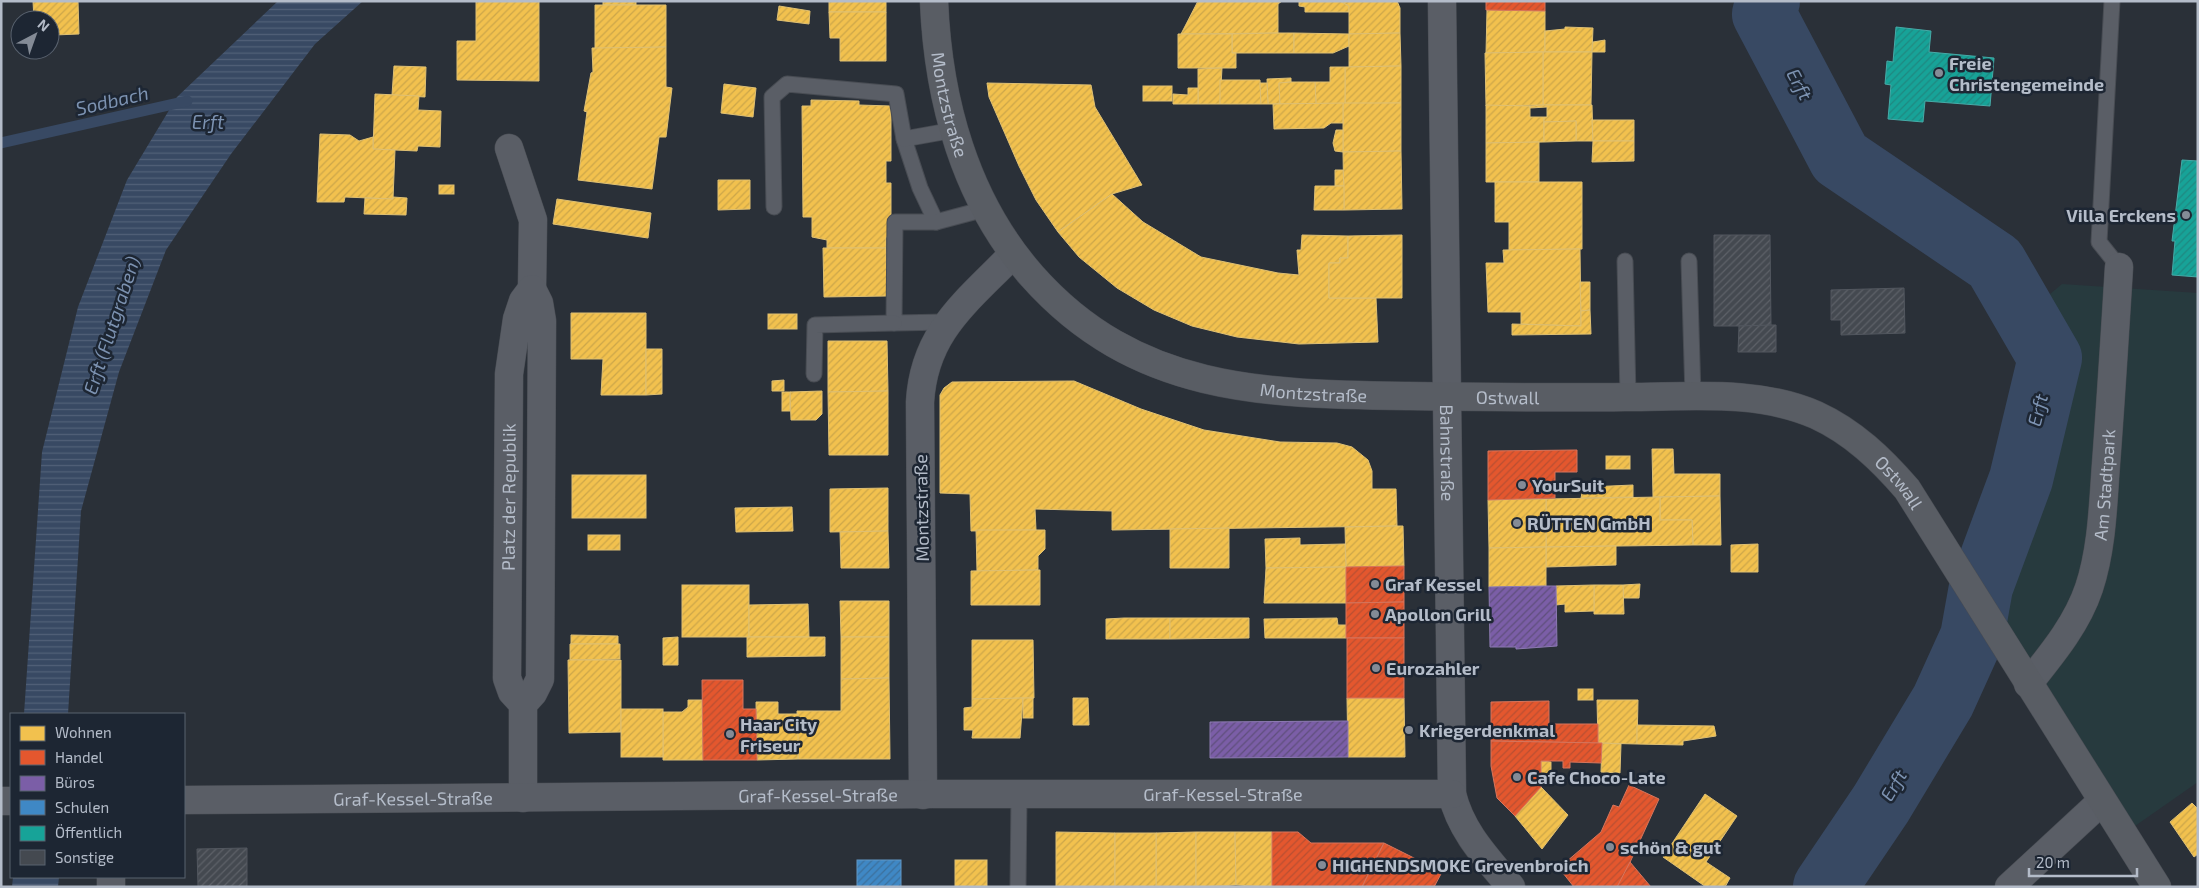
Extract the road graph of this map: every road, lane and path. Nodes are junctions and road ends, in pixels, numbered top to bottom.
1 (934, 1) edge
2 (1442, 1) edge
3 (2112, 1) edge
4 (954, 130) junction
5 (904, 139) junction
6 (509, 148) dead end
7 (774, 207) dead end
8 (985, 209) junction
9 (936, 222) junction
10 (1014, 254) junction
11 (1625, 261) dead end
12 (1689, 261) dead end
13 (2119, 267) joint
14 (947, 322) junction
15 (894, 324) junction
16 (814, 374) dead end
17 (1694, 396) junction
18 (1448, 397) junction
19 (1628, 397) junction
20 (2028, 684) junction
21 (923, 794) junction
22 (1452, 794) junction
23 (1019, 795) junction
24 (523, 798) junction
25 (185, 800) edge
26 (2102, 801) junction
27 (1018, 887) edge
28 (1511, 887) edge
29 (2009, 887) edge
30 (2156, 887) edge

1 - 4 main road, Montzstraße
2 - 18 street, Bahnstraße
3 - 13 lane
4 - 5 lane
4 - 8 main road, Montzstraße
5 - 7 lane
5 - 9 lane
6 - 24 street, Platz der Republik
8 - 9 lane
8 - 10 main road, Montzstraße
9 - 15 lane
10 - 14 street, Montzstraße
10 - 18 main road, Montzstraße
11 - 19 lane
12 - 17 lane
13 - 20 street, Am Stadtpark
14 - 15 lane
14 - 21 street, Montzstraße
15 - 16 lane
17 - 19 main road, Ostwall
17 - 20 main road, Ostwall
18 - 19 main road, Ostwall
18 - 22 street, Bahnstraße
20 - 26 main road, Ostwall
21 - 23 street, Graf-Kessel-Straße
21 - 24 street, Graf-Kessel-Straße
22 - 23 street, Graf-Kessel-Straße
22 - 28 street, Bahnstraße
23 - 27 lane
24 - 25 street, Graf-Kessel-Straße
26 - 29 street
26 - 30 main road, Ostwall

